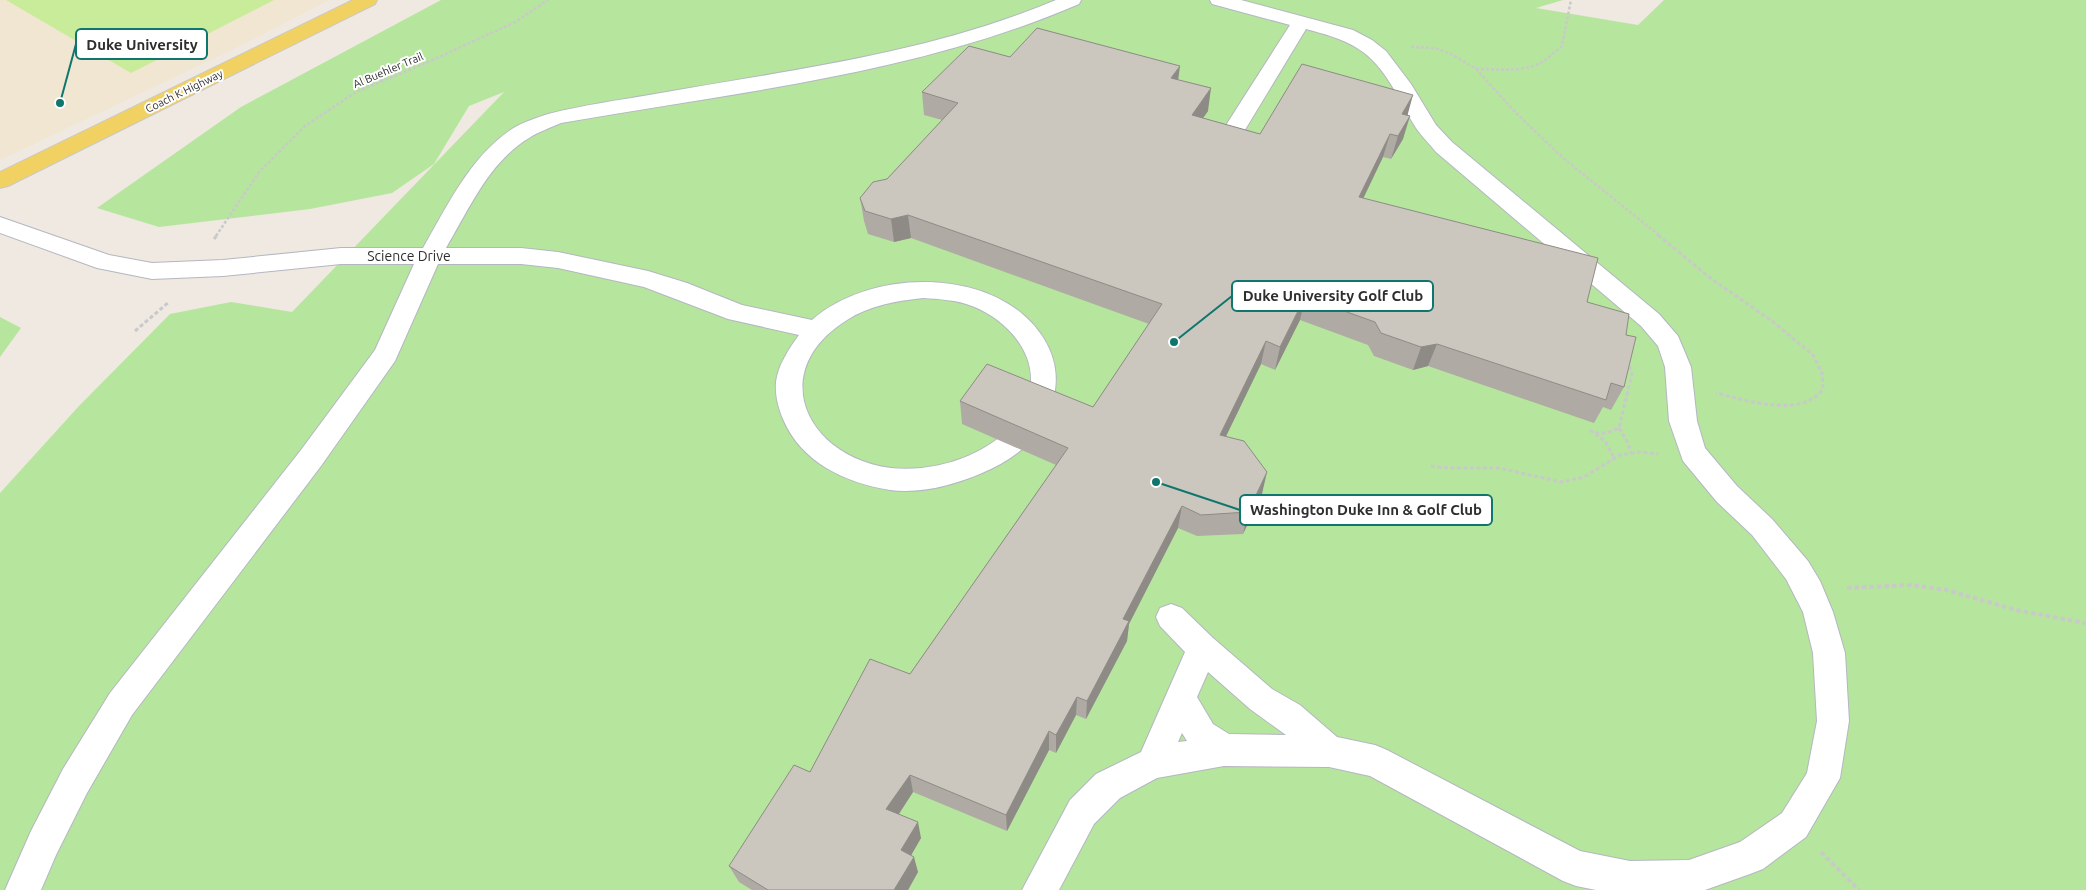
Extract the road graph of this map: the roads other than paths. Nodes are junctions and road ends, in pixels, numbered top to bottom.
1 (368, 0) edge
2 (1072, 0) edge
3 (1219, 0) edge
4 (1301, 22) junction
5 (1232, 133) edge
6 (0, 182) edge
7 (0, 225) edge
8 (430, 256) junction
9 (816, 330) junction
10 (1171, 617) dead end
11 (1202, 648) junction
12 (1180, 698) junction
13 (1224, 750) junction
14 (1329, 751) junction
15 (1154, 763) junction
16 (23, 890) edge
17 (1040, 890) edge

1 - 6 main road, Coach K Highway
2 - 8 lane
3 - 4 lane
4 - 5 lane
4 - 14 lane
7 - 8 lane, Science Drive
8 - 9 lane, Science Drive
8 - 16 lane
9 - 9 lane
10 - 11 lane
11 - 12 lane
11 - 14 lane
12 - 13 lane
12 - 15 lane
13 - 14 lane
13 - 15 lane
15 - 17 lane

